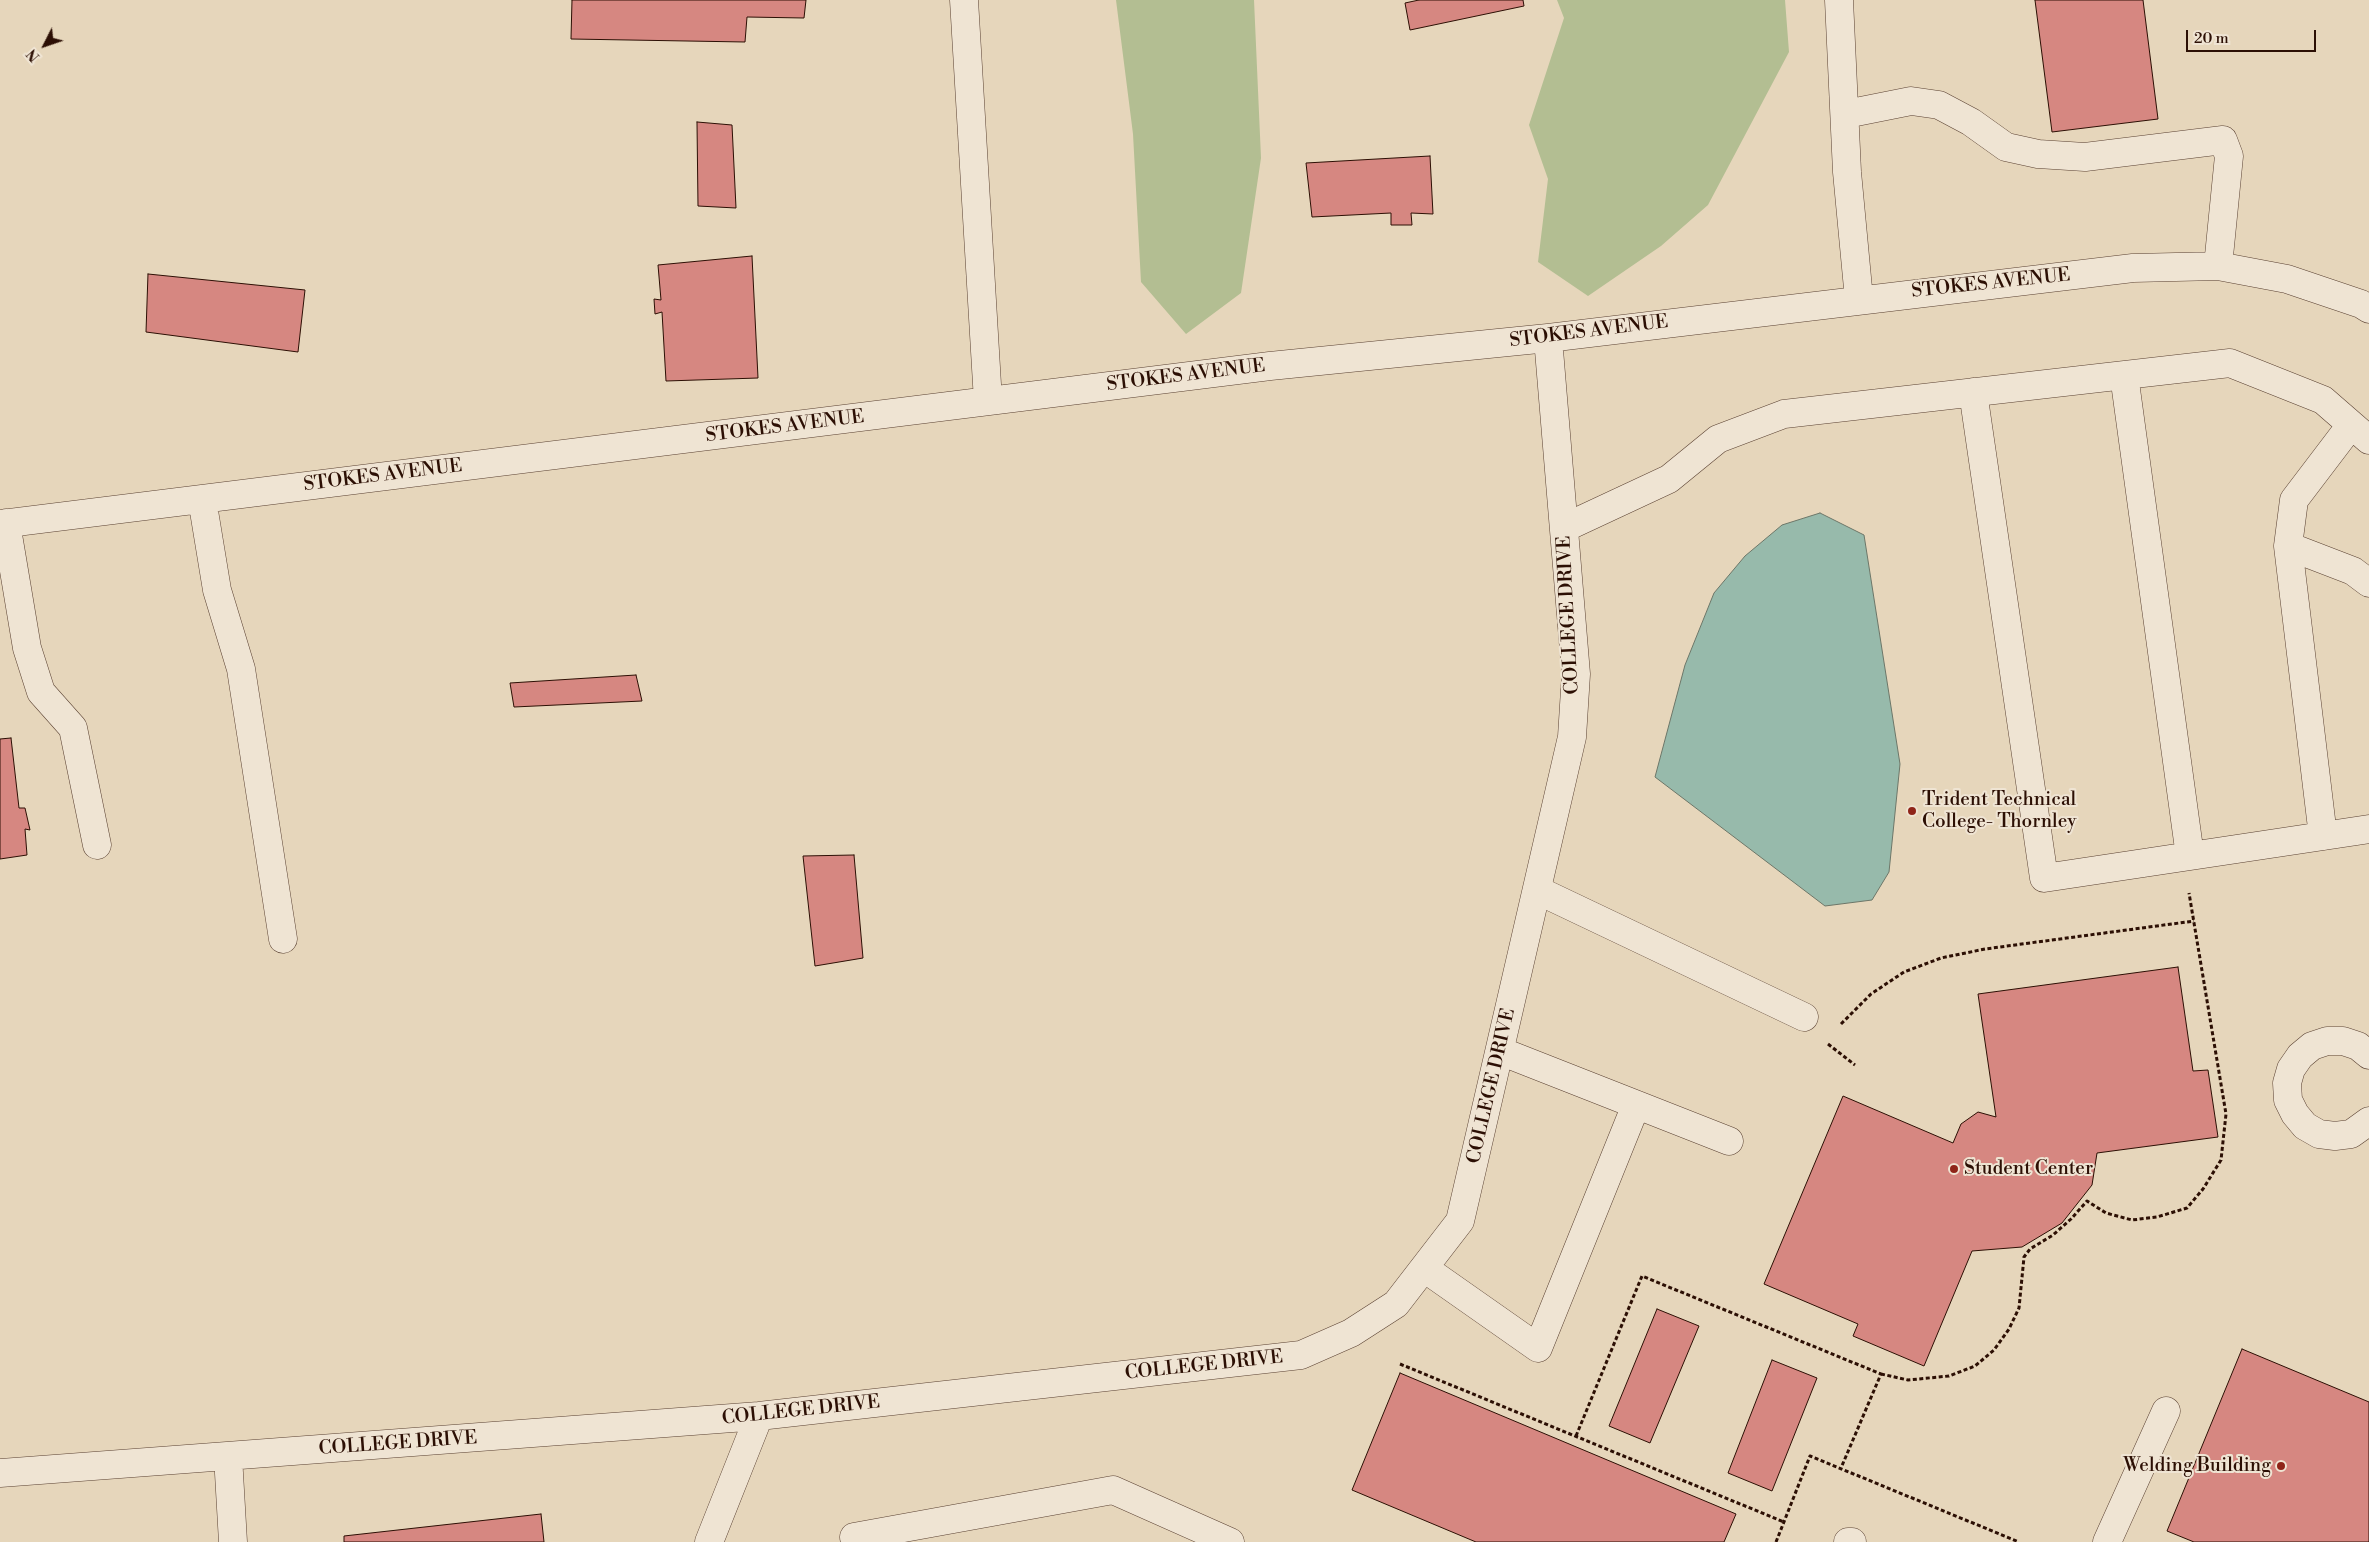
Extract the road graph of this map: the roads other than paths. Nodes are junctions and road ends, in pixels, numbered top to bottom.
1 (964, 0) edge
2 (1839, 0) edge
3 (1846, 114) junction
4 (2218, 266) junction
5 (1859, 299) junction
6 (2369, 309) edge
7 (1548, 338) junction
8 (2124, 375) junction
9 (1973, 392) junction
10 (988, 401) junction
11 (2360, 433) edge
12 (202, 499) junction
13 (3, 524) edge
14 (1564, 528) junction
15 (2288, 546) junction
16 (2369, 583) edge
17 (2369, 829) edge
18 (2322, 836) junction
19 (97, 845) dead end
20 (2190, 856) junction
21 (1537, 890) junction
22 (283, 940) dead end
23 (1804, 1017) dead end
24 (1500, 1051) junction
25 (2369, 1055) edge
26 (1636, 1105) junction
27 (2369, 1121) edge
28 (1729, 1141) dead end
29 (1424, 1268) junction
30 (2166, 1411) dead end
31 (760, 1416) junction
32 (228, 1456) junction
33 (0, 1473) edge
34 (233, 1542) edge
35 (709, 1542) edge
36 (866, 1542) edge
37 (1230, 1542) edge
38 (1848, 1542) edge
39 (1852, 1542) edge
40 (2107, 1542) edge

1 - 10 street
2 - 3 street
3 - 4 street
3 - 5 street
4 - 5 street, STOKES AVENUE
4 - 6 street, STOKES AVENUE
5 - 7 street, STOKES AVENUE
7 - 10 street, STOKES AVENUE
7 - 14 street, COLLEGE DRIVE
8 - 9 street
8 - 11 street
8 - 20 street
9 - 14 street
9 - 20 street
10 - 12 street, STOKES AVENUE
11 - 15 street
12 - 13 street, STOKES AVENUE
12 - 22 street
13 - 19 street
14 - 21 street, COLLEGE DRIVE
15 - 16 street
15 - 18 street
17 - 18 street
18 - 20 street
21 - 23 street
21 - 24 street, COLLEGE DRIVE
24 - 26 street
24 - 29 street, COLLEGE DRIVE
25 - 27 street
26 - 28 street
26 - 29 street
29 - 31 street, COLLEGE DRIVE
30 - 40 street
31 - 32 street, COLLEGE DRIVE
31 - 35 street
32 - 33 street, COLLEGE DRIVE
32 - 34 street
36 - 37 street
38 - 39 street

